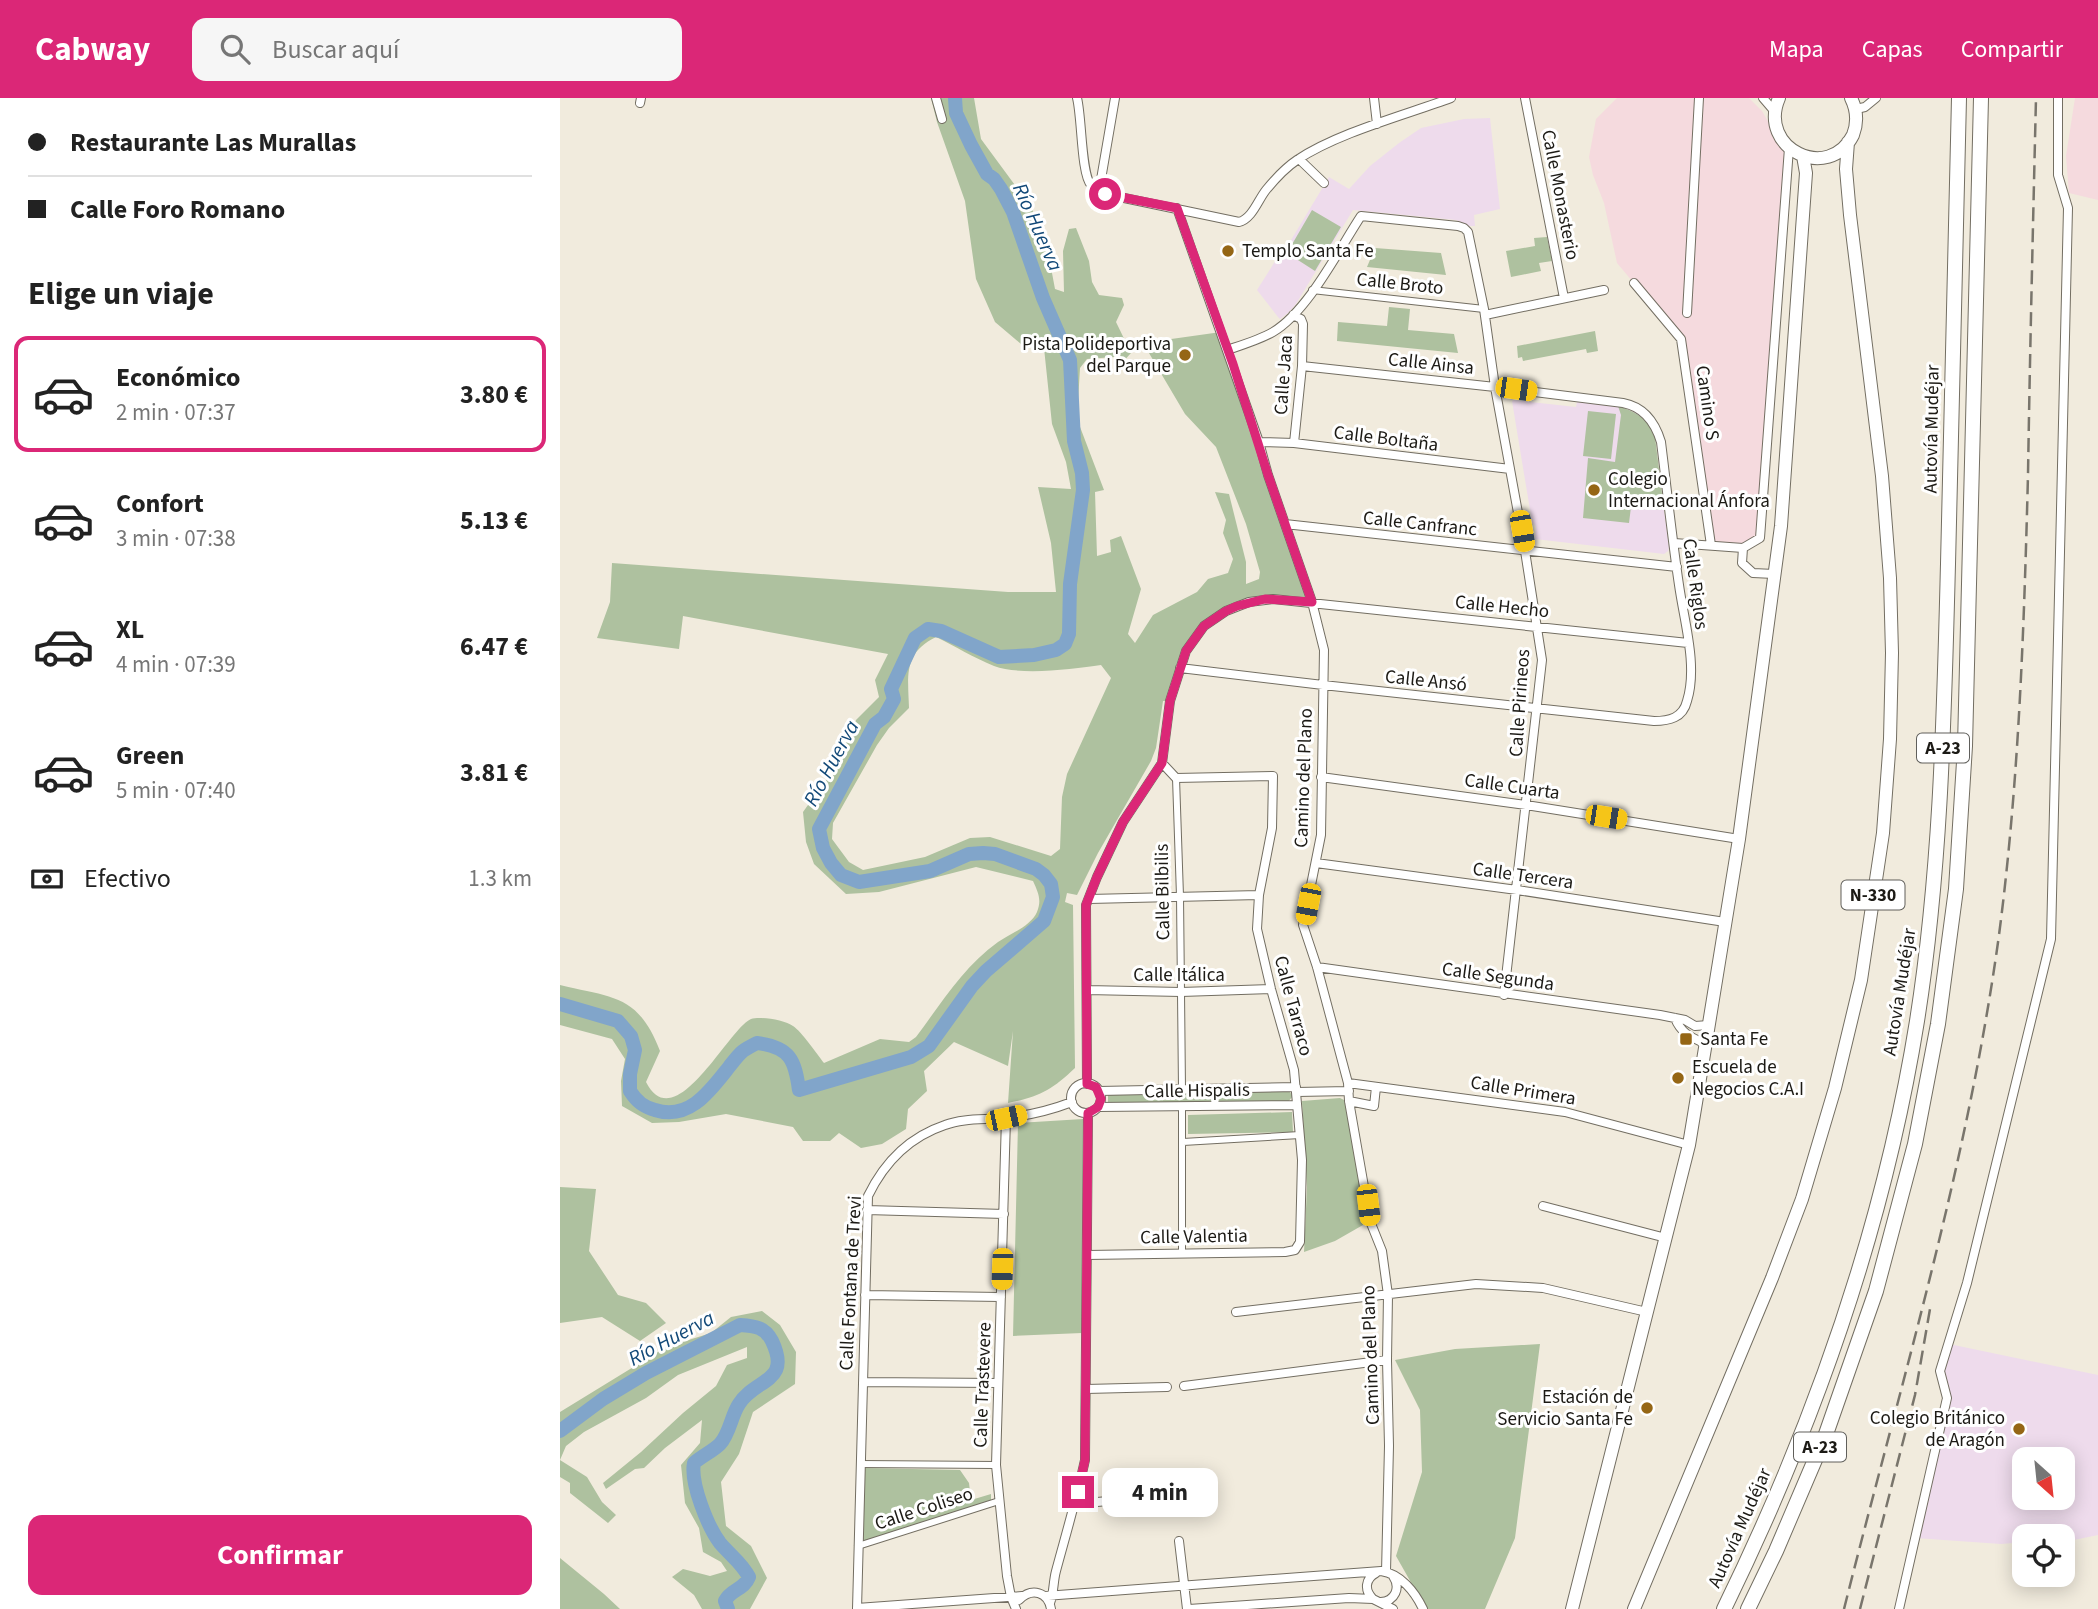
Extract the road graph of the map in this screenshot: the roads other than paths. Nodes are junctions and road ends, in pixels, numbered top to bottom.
1 (936, 98) edge
2 (1077, 98) edge
3 (1115, 98) edge
4 (1374, 98) edge
5 (1451, 98) edge
6 (1525, 98) edge
7 (1699, 98) edge
8 (1763, 98) edge
9 (1779, 98) edge
10 (1876, 98) edge
11 (1959, 98) edge
12 (1981, 98) edge
13 (2058, 98) edge
14 (1854, 104) edge
15 (1775, 112) junction
16 (942, 119) dead end
17 (1377, 124) junction
18 (1848, 142) junction
19 (1789, 148) junction
20 (1803, 156) junction
21 (1299, 159) junction
22 (1324, 183) dead end
23 (1099, 191) junction
24 (1177, 208) junction
25 (1361, 216) joint
26 (1634, 283) dead end
27 (1312, 290) junction
28 (1604, 290) dead end
29 (1564, 298) junction
30 (1484, 312) junction
31 (1687, 313) dead end
32 (1293, 315) junction
33 (1227, 350) junction
34 (1302, 366) junction
35 (1495, 387) junction
36 (1639, 409) joint
37 (1259, 442) junction
38 (1294, 443) junction
39 (1510, 469) junction
40 (1285, 524) junction
41 (1674, 543) junction
42 (1711, 545) junction
43 (1743, 548) junction
44 (1525, 551) junction
45 (1677, 567) junction
46 (1774, 575) junction
47 (1312, 602) junction
48 (1538, 626) junction
49 (1688, 643) junction
50 (1180, 668) junction
51 (1323, 685) junction
52 (1537, 709) junction
53 (1670, 721) joint
54 (1162, 763) junction
55 (1153, 777) junction
56 (1321, 777) junction
57 (1175, 778) junction
58 (1526, 805) junction
59 (1739, 839) junction
60 (1316, 863) junction
61 (1517, 890) junction
62 (1259, 895) junction
63 (1180, 896) junction
64 (1089, 899) junction
65 (1725, 922) junction
66 (1317, 967) junction
67 (1271, 989) junction
68 (1087, 990) junction
69 (1181, 992) junction
70 (1504, 995) junction
71 (1675, 1018) junction
72 (1709, 1025) junction
73 (1706, 1044) junction
74 (1087, 1084) junction
75 (1349, 1087) junction
76 (1376, 1087) junction
77 (1182, 1089) junction
78 (1296, 1090) junction
79 (1099, 1091) junction
80 (1349, 1101) junction
81 (1072, 1102) junction
82 (1297, 1105) junction
83 (1098, 1107) junction
84 (1182, 1107) junction
85 (1088, 1113) junction
86 (1006, 1118) junction
87 (1300, 1135) junction
88 (1183, 1142) junction
89 (1689, 1145) junction
90 (1543, 1206) dead end
91 (867, 1210) junction
92 (1004, 1214) junction
93 (1666, 1238) junction
94 (1299, 1246) joint
95 (1182, 1253) junction
96 (1087, 1255) junction
97 (865, 1295) junction
98 (1388, 1295) junction
99 (1001, 1297) junction
100 (1236, 1312) dead end
101 (1647, 1312) junction
102 (1387, 1360) junction
103 (863, 1382) junction
104 (998, 1383) junction
105 (1184, 1386) dead end
106 (1167, 1387) dead end
107 (1086, 1389) junction
108 (860, 1464) junction
109 (996, 1465) junction
110 (1130, 1499) dead end
111 (999, 1501) junction
112 (1075, 1504) junction
113 (1179, 1541) dead end
114 (858, 1546) junction
115 (1385, 1573) junction
116 (1055, 1576) junction
117 (1184, 1584) junction
118 (1022, 1596) junction
119 (1010, 1597) junction
120 (1048, 1599) edge
121 (1377, 1600) junction
122 (1296, 1605) edge
123 (857, 1609) edge
124 (1016, 1609) edge
125 (1188, 1609) edge
126 (1393, 1609) edge
127 (1423, 1609) edge
128 (1572, 1609) edge
129 (1634, 1609) edge
130 (1724, 1609) edge
131 (1748, 1609) edge
132 (1899, 1609) edge

1 - 16 street
2 - 23 street
3 - 23 street
4 - 17 street
5 - 17 street
6 - 29 street, Calle Monasterio
7 - 31 street
8 - 15 street
9 - 15 highway
10 - 14 street
11 - 130 highway, Autovía Mudéjar / A-23
12 - 131 highway, Autovía Mudéjar / A-23
13 - 132 street
14 - 18 highway, N-330
15 - 19 highway
17 - 21 street
18 - 20 highway
18 - 129 highway, N-330
19 - 20 highway
19 - 43 street
20 - 46 highway
21 - 22 street
21 - 24 street
23 - 24 street
24 - 33 street, Camino del Plano
25 - 27 street, Calle Jaca
25 - 30 street, Calle Pirineos
26 - 42 street, Camino S
27 - 30 street, Calle Broto
27 - 32 street, Calle Jaca
28 - 29 street
29 - 30 street
30 - 35 street, Calle Pirineos
32 - 33 street, Calle Jaca
32 - 34 street, Calle Jaca
33 - 37 street, Camino del Plano
34 - 35 street, Calle Ainsa
34 - 38 street, Calle Jaca
35 - 36 street, Calle Ainsa
35 - 39 street, Calle Pirineos
36 - 41 street, Calle Riglos
37 - 38 street, Calle Boltaña
37 - 40 street, Camino del Plano
38 - 39 street, Calle Boltaña
39 - 44 street, Calle Pirineos
40 - 44 street, Calle Canfranc
40 - 47 street, Camino del Plano
41 - 42 street
41 - 45 street, Calle Riglos
42 - 43 street
43 - 46 street
44 - 45 street, Calle Canfranc
44 - 48 street, Calle Pirineos
45 - 49 street, Calle Riglos
46 - 59 highway
47 - 48 street, Calle Hecho
47 - 50 street, Calle Hecho
47 - 51 street, Camino del Plano
48 - 49 street, Calle Hecho
48 - 52 street, Calle Pirineos
49 - 53 street, Calle Riglos
50 - 51 street, Calle Ansó
50 - 54 street, Calle Hecho
51 - 52 street, Calle Ansó
51 - 56 street, Camino del Plano
52 - 53 street, Calle Ansó
52 - 58 street, Calle Pirineos
54 - 55 street
54 - 57 street
55 - 57 street
55 - 64 street
56 - 58 street, Calle Cuarta
56 - 60 street, Camino del Plano
57 - 62 street, Calle Tarraco
57 - 63 street, Calle Bilbilis
58 - 59 street, Calle Cuarta
58 - 61 street, Calle Pirineos
59 - 65 highway
60 - 61 street, Calle Tercera
60 - 66 street, Camino del Plano
61 - 65 street, Calle Tercera
61 - 70 street, Calle Pirineos
62 - 63 street
62 - 67 street, Calle Tarraco
63 - 64 street
63 - 69 street, Calle Bilbilis
64 - 68 street
65 - 72 highway
66 - 70 street, Calle Segunda
66 - 75 street, Camino del Plano
67 - 69 street, Calle Itálica
67 - 78 street, Calle Tarraco
68 - 69 street, Calle Itálica
68 - 74 street
69 - 77 street, Calle Bilbilis
70 - 71 street, Calle Segunda
71 - 72 street, Calle Segunda
71 - 73 street
72 - 73 highway
73 - 89 highway
74 - 79 street
74 - 81 street
75 - 76 street, Calle Primera
75 - 78 street, Calle Hispalis
75 - 80 street, Camino del Plano
76 - 80 street
76 - 89 street, Calle Primera
77 - 78 street, Calle Hispalis
77 - 79 street, Calle Hispalis
78 - 82 street, Calle Tarraco
79 - 83 street
80 - 98 street, Camino del Plano
81 - 85 street
81 - 86 street, Calle Fontana de Trevi
82 - 84 street, Calle Hispalis
82 - 87 street, Calle Tarraco
83 - 84 street, Calle Hispalis
83 - 85 street
84 - 88 street
85 - 96 street
86 - 91 street, Calle Fontana de Trevi
86 - 92 street, Calle Trastevere
87 - 88 street
87 - 94 street, Calle Tarraco
88 - 95 street
89 - 93 highway
90 - 93 street
91 - 92 street
91 - 97 street, Calle Fontana de Trevi
92 - 99 street, Calle Trastevere
93 - 101 highway
94 - 95 street, Calle Valentia
95 - 96 street, Calle Valentia
96 - 107 street
97 - 99 street
97 - 103 street, Calle Fontana de Trevi
98 - 100 street
98 - 101 street
98 - 102 street, Camino del Plano
99 - 104 street, Calle Trastevere
101 - 128 highway
102 - 105 street
102 - 115 street, Camino del Plano
103 - 104 street
103 - 108 street, Calle Fontana de Trevi
104 - 109 street, Calle Trastevere
106 - 107 street
107 - 112 street
108 - 109 street
108 - 114 street, Calle Fontana de Trevi
109 - 111 street, Calle Trastevere
110 - 112 street
111 - 114 street, Calle Coliseo
111 - 119 street, Calle Trastevere
112 - 116 street
113 - 117 street
114 - 123 street, Calle Fontana de Trevi
115 - 117 street
115 - 121 street
115 - 121 street
115 - 127 street
116 - 120 street
116 - 120 street
117 - 120 street
117 - 125 street
118 - 119 street
118 - 120 street
118 - 124 street
119 - 123 street
119 - 124 street, Calle Trastevere
121 - 122 street
121 - 126 street
122 - 125 street

